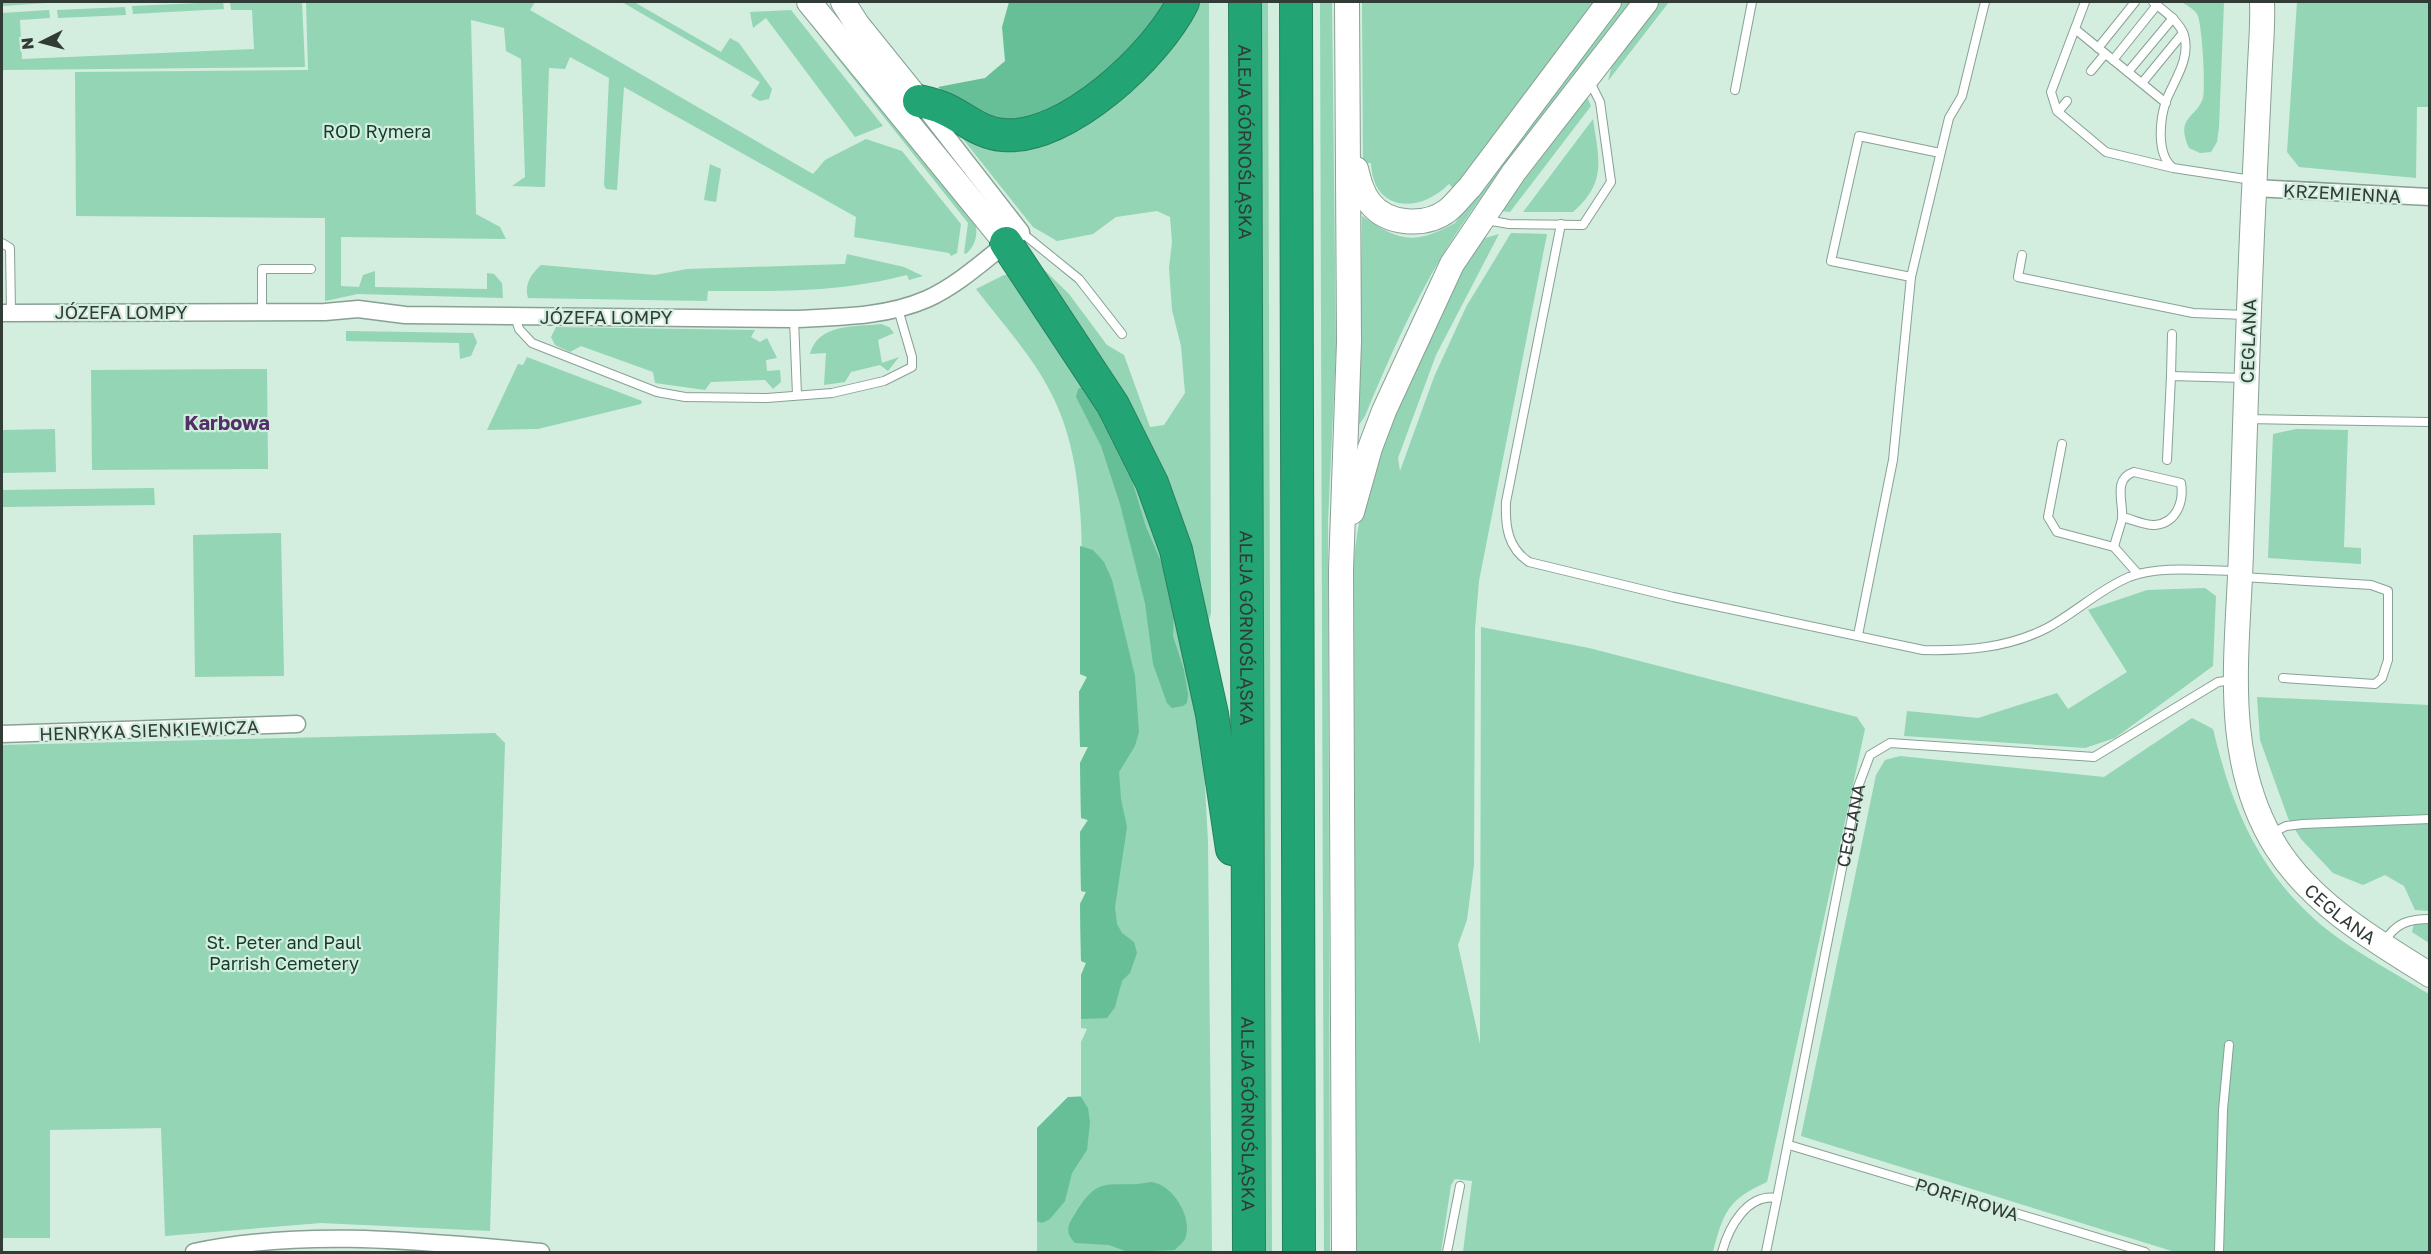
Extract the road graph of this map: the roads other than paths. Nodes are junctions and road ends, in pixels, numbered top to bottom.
1 (809, 2) edge
2 (843, 2) edge
3 (1183, 2) edge
4 (1245, 2) edge
5 (1296, 2) edge
6 (1347, 2) edge
7 (1609, 2) edge
8 (1646, 2) edge
9 (1752, 2) edge
10 (1985, 2) edge
11 (2085, 2) edge
12 (2135, 2) edge
13 (2262, 2) edge
14 (2155, 3) edge
15 (857, 13) edge
16 (2173, 18) junction
17 (2075, 29) junction
18 (2183, 33) junction
19 (2098, 48) junction
20 (2105, 54) junction
21 (2113, 60) junction
22 (2091, 71) dead end
23 (2128, 72) junction
24 (1588, 77) junction
25 (2142, 83) junction
26 (1734, 90) dead end
27 (919, 101) junction
28 (2067, 101) dead end
29 (2166, 103) junction
30 (2058, 112) junction
31 (1349, 143) junction
32 (1940, 153) junction
33 (2173, 168) junction
34 (2254, 184) junction
35 (2430, 197) edge
36 (1481, 220) junction
37 (1561, 224) junction
38 (1014, 238) junction
39 (2, 243) edge
40 (2022, 255) dead end
41 (311, 269) dead end
42 (1911, 277) junction
43 (898, 309) junction
44 (262, 311) junction
45 (6, 313) edge
46 (2249, 315) junction
47 (515, 316) junction
48 (794, 319) junction
49 (1122, 334) dead end
50 (2172, 334) dead end
51 (2171, 376) junction
52 (2246, 378) junction
53 (798, 395) junction
54 (2246, 419) junction
55 (2430, 422) edge
56 (2062, 444) dead end
57 (2167, 460) dead end
58 (2122, 517) junction
59 (2114, 548) junction
60 (1341, 570) junction
61 (2138, 574) junction
62 (2241, 574) junction
63 (1858, 635) junction
64 (2283, 678) dead end
65 (2236, 680) junction
66 (297, 724) dead end
67 (2, 734) edge
68 (2430, 819) edge
69 (2270, 835) junction
70 (2430, 919) edge
71 (2382, 945) junction
72 (1248, 960) junction
73 (2430, 975) edge
74 (2229, 1045) dead end
75 (1789, 1145) junction
76 (1460, 1186) dead end
77 (1777, 1198) junction
78 (340, 1245) edge
79 (194, 1252) edge
80 (541, 1252) edge
81 (1249, 1252) edge
82 (1299, 1252) edge
83 (1344, 1252) edge
84 (1447, 1252) edge
85 (1722, 1252) edge
86 (1766, 1252) edge
87 (2145, 1252) edge
88 (2219, 1252) edge

1 - 38 street
2 - 15 street
3 - 27 highway
4 - 72 highway, ALEJA GÓRNOŚLĄSKA
5 - 82 highway
6 - 31 street
7 - 31 street
8 - 24 street
9 - 26 lane
10 - 32 lane
11 - 17 lane
12 - 19 lane
13 - 34 street, CEGLANA
14 - 16 lane
14 - 21 lane
15 - 27 street
16 - 18 lane
16 - 23 lane
17 - 19 lane
17 - 30 lane
18 - 25 lane
18 - 29 lane
19 - 20 lane
20 - 21 lane
20 - 22 lane
21 - 23 lane
23 - 25 lane
24 - 36 street
24 - 37 lane
25 - 29 lane
27 - 38 street
28 - 30 lane
29 - 33 lane
30 - 33 lane
31 - 60 street
32 - 42 lane
32 - 42 lane
33 - 34 lane
34 - 35 street, KRZEMIENNA
34 - 46 street, CEGLANA
36 - 37 lane
36 - 60 street
37 - 63 lane
38 - 43 street, JÓZEFA LOMPY
38 - 49 lane
38 - 72 highway
39 - 45 lane
40 - 46 lane
41 - 44 lane
42 - 63 lane
43 - 48 street, JÓZEFA LOMPY
43 - 53 lane
44 - 45 street, JÓZEFA LOMPY
44 - 47 street, JÓZEFA LOMPY
46 - 52 street, CEGLANA
47 - 48 street, JÓZEFA LOMPY
47 - 53 lane
48 - 53 lane
50 - 51 lane
51 - 52 lane
51 - 57 lane
52 - 54 street, CEGLANA
54 - 55 lane
54 - 62 street, CEGLANA
56 - 59 lane
58 - 58 lane
58 - 59 lane
59 - 61 lane
60 - 83 street
61 - 62 lane
61 - 63 lane
62 - 64 lane
62 - 65 street, CEGLANA
65 - 69 street, CEGLANA
65 - 75 lane, CEGLANA
66 - 67 street, HENRYKA SIENKIEWICZA
68 - 69 lane
69 - 71 street, CEGLANA
70 - 71 lane
71 - 73 street, CEGLANA
72 - 81 highway, ALEJA GÓRNOŚLĄSKA
74 - 88 lane
75 - 77 lane, CEGLANA
75 - 87 lane, PORFIROWA
76 - 84 lane
77 - 85 lane
77 - 86 lane, CEGLANA
78 - 79 street
78 - 80 street

